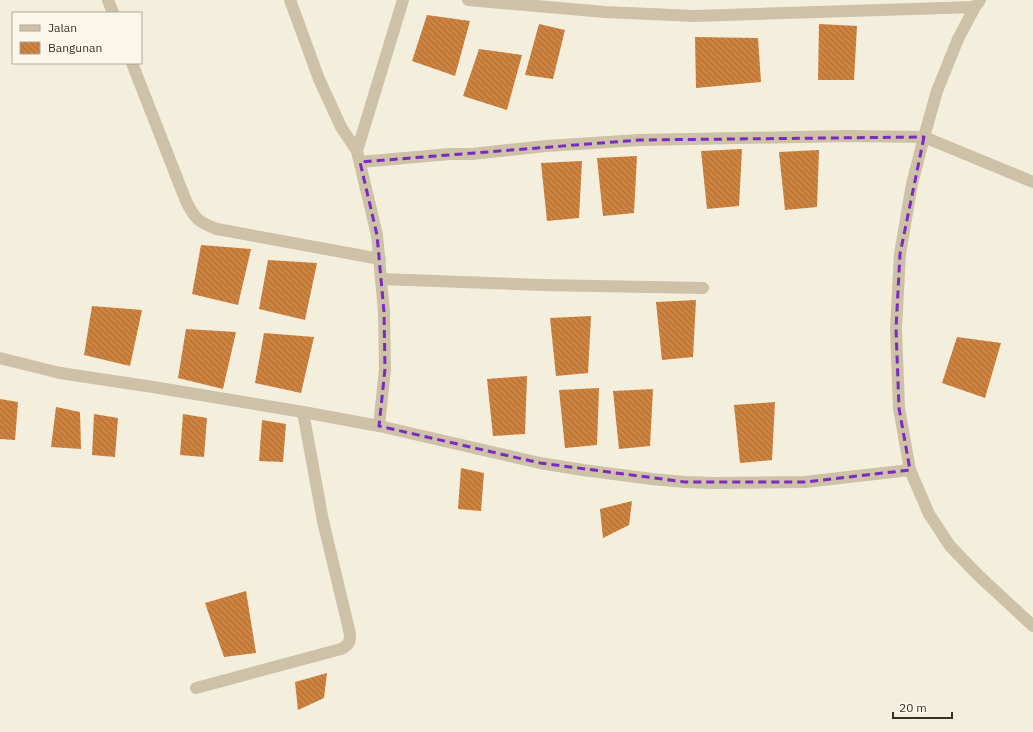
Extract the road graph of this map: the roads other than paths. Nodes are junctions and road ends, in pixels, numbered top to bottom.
1 (108, 0) edge
2 (290, 0) edge
3 (403, 0) edge
4 (468, 0) edge
5 (978, 3) edge
6 (113, 12) edge
7 (132, 64) edge
8 (924, 137) junction
9 (359, 156) junction
10 (1033, 182) edge
11 (380, 259) junction
12 (381, 279) junction
13 (703, 288) dead end
14 (0, 358) edge
15 (303, 412) junction
16 (379, 426) junction
17 (910, 470) junction
18 (1033, 626) edge
19 (196, 688) dead end

1 - 6 street
2 - 9 street
3 - 9 street
4 - 5 street
5 - 8 street
7 - 11 street
8 - 9 street
8 - 10 street
8 - 17 street
9 - 11 street
11 - 12 street
12 - 13 street
12 - 16 street
14 - 15 street
15 - 16 street
15 - 19 street
16 - 17 street
17 - 18 street

